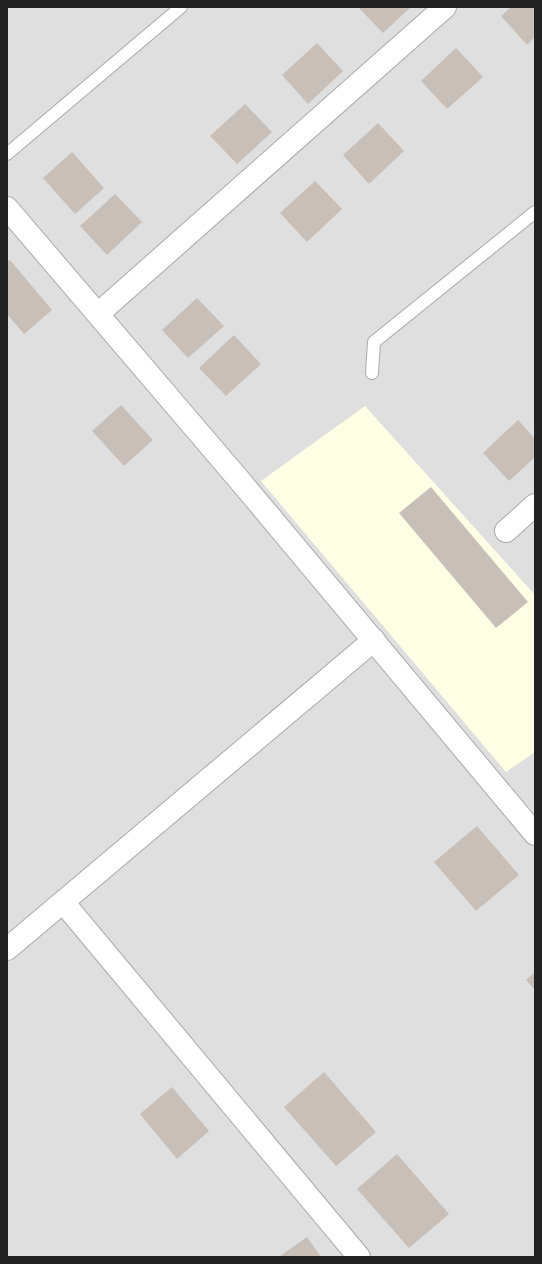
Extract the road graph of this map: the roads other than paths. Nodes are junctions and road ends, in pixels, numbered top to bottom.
1 (181, 7) edge
2 (445, 7) edge
3 (7, 154) edge
4 (7, 208) edge
5 (535, 212) edge
6 (99, 313) junction
7 (372, 373) dead end
8 (535, 505) edge
9 (506, 531) dead end
10 (374, 640) junction
11 (535, 834) edge
12 (63, 902) junction
13 (7, 949) edge
14 (359, 1257) edge

1 - 3 lane
2 - 6 street
4 - 6 street
5 - 7 lane
6 - 10 street
8 - 9 street
10 - 11 street
10 - 12 street
12 - 13 street
12 - 14 street

